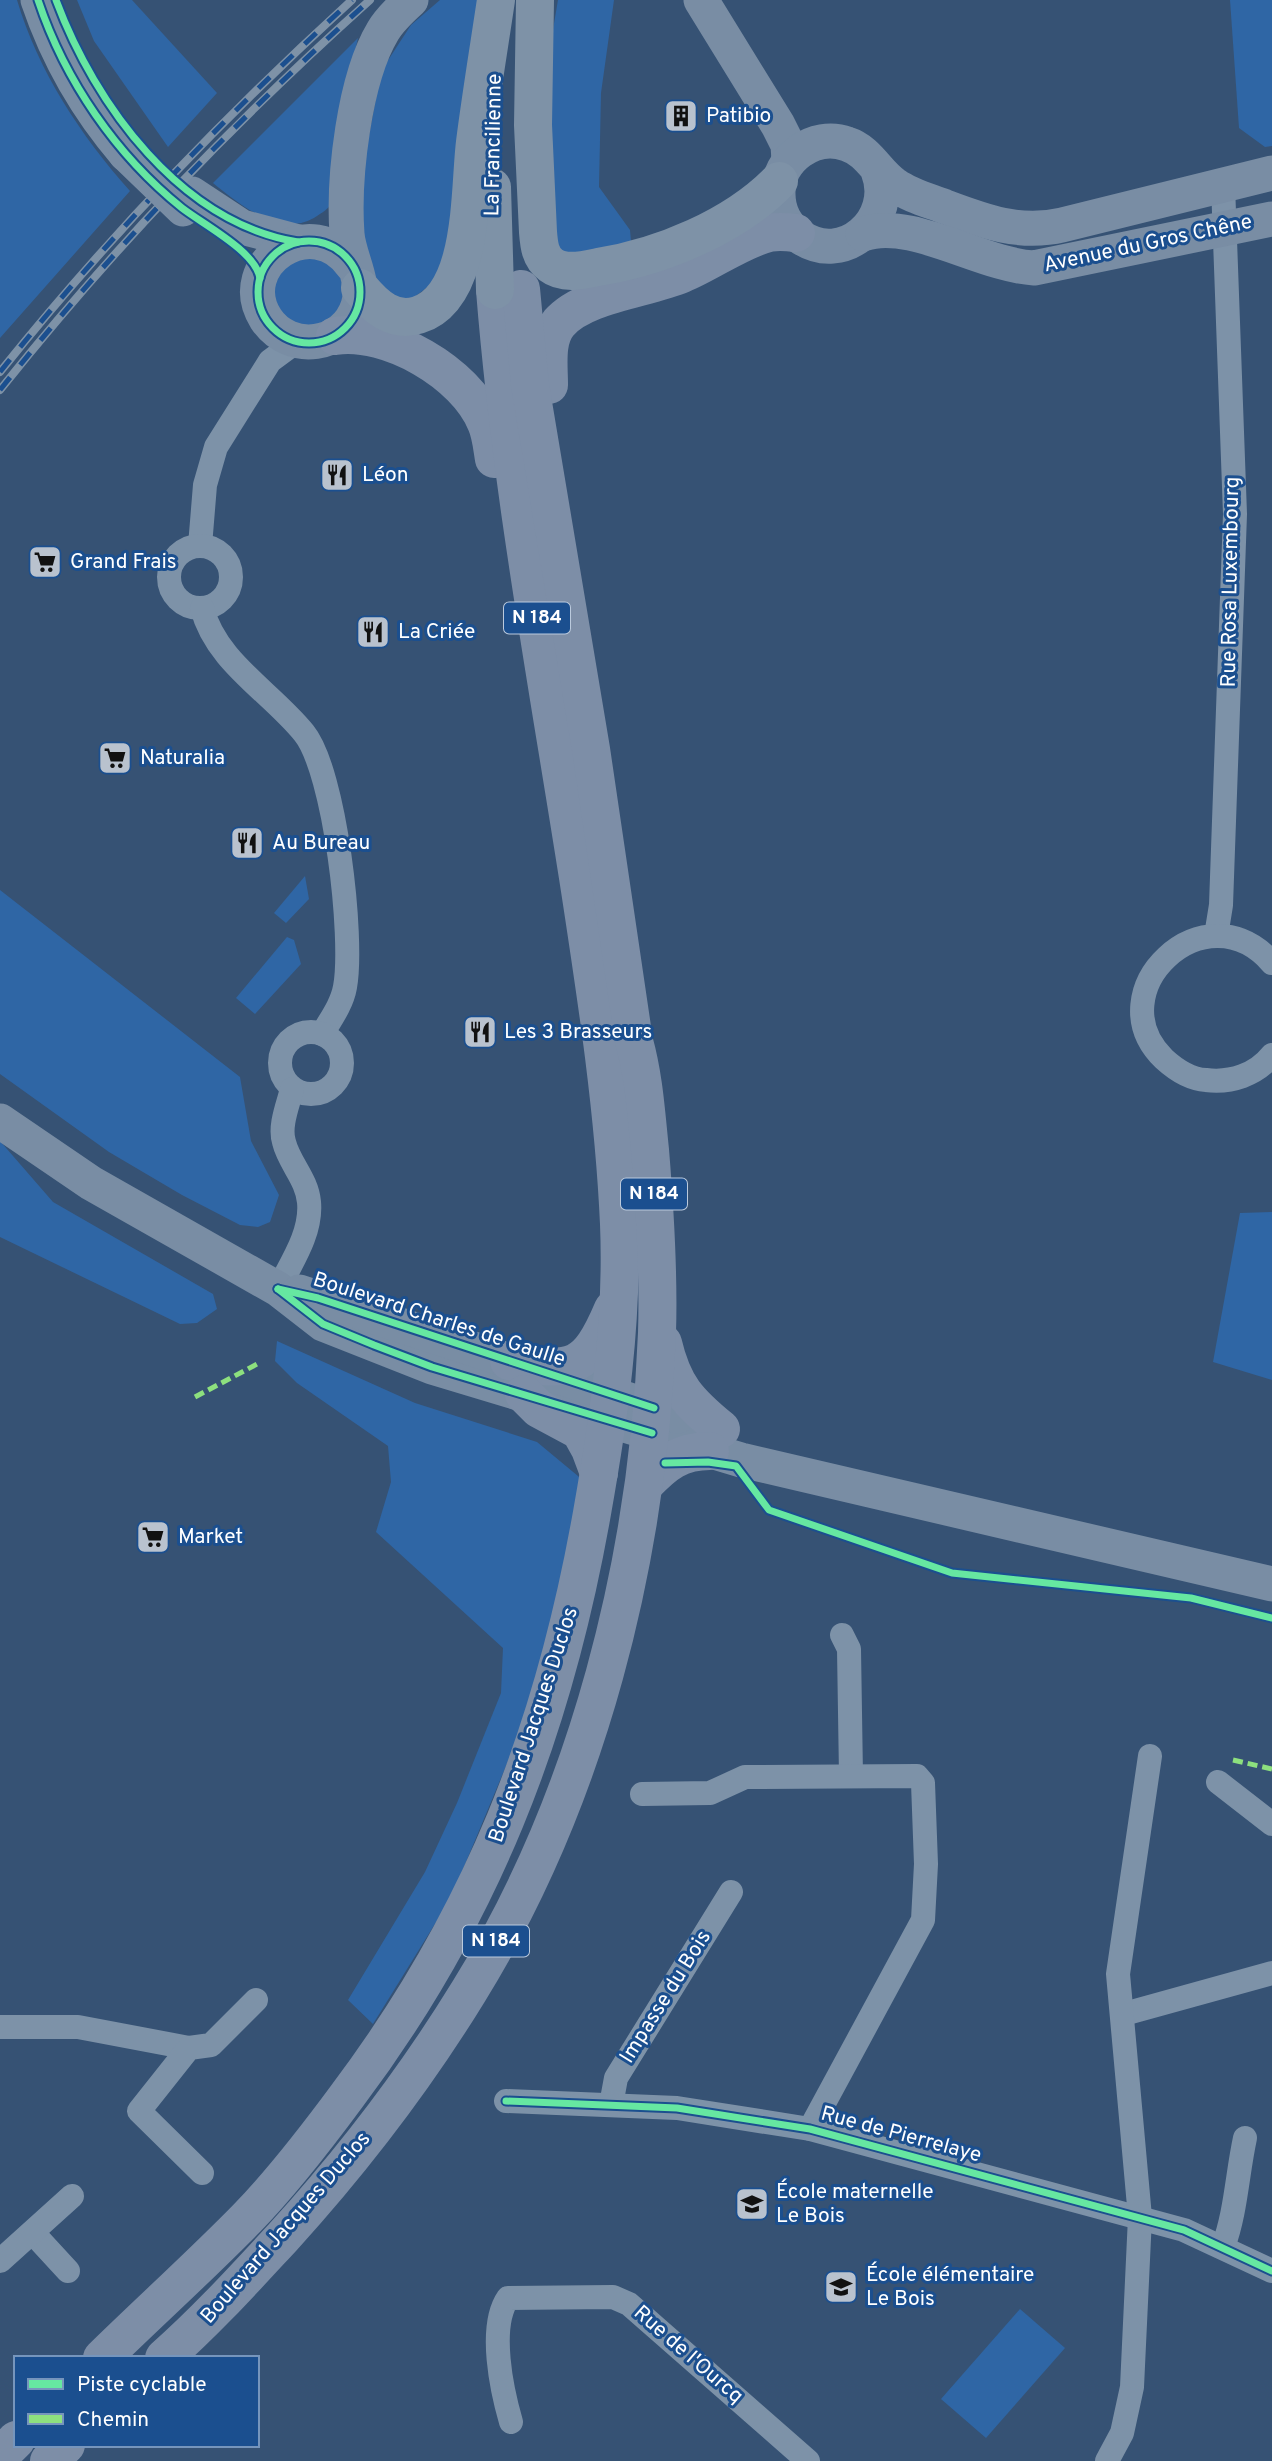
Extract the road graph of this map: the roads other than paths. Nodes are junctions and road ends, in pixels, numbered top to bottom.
1 (38, 0) edge
2 (56, 0) edge
3 (411, 0) edge
4 (498, 0) edge
5 (534, 0) edge
6 (701, 0) edge
7 (759, 91) junction
8 (838, 141) junction
9 (134, 148) junction
10 (784, 171) junction
11 (878, 171) junction
12 (1272, 173) edge
13 (1223, 185) junction
14 (346, 194) junction
15 (188, 201) junction
16 (1272, 219) edge
17 (1225, 227) junction
18 (796, 233) junction
19 (863, 234) junction
20 (302, 242) junction
21 (356, 276) junction
22 (260, 278) junction
23 (508, 290) junction
24 (268, 322) junction
25 (320, 339) junction
26 (266, 365) junction
27 (538, 420) junction
28 (200, 546) junction
29 (202, 608) junction
30 (578, 878) junction
31 (1216, 936) junction
32 (1272, 963) edge
33 (323, 1034) junction
34 (1272, 1055) edge
35 (292, 1088) junction
36 (0, 1121) edge
37 (278, 1289) junction
38 (621, 1291) junction
39 (658, 1317) junction
40 (517, 1377) junction
41 (658, 1425) junction
42 (599, 1473) junction
43 (645, 1483) junction
44 (1272, 1584) edge
45 (624, 1589) junction
46 (842, 1635) dead end
47 (1150, 1756) dead end
48 (851, 1776) junction
49 (1217, 1782) dead end
50 (642, 1794) dead end
51 (1272, 1824) edge
52 (731, 1892) dead end
53 (1272, 1973) edge
54 (256, 2000) dead end
55 (1124, 2014) junction
56 (0, 2027) edge
57 (189, 2048) junction
58 (506, 2101) dead end
59 (611, 2105) junction
60 (810, 2129) junction
61 (1245, 2138) dead end
62 (202, 2173) dead end
63 (72, 2196) dead end
64 (1140, 2217) junction
65 (33, 2233) junction
66 (1223, 2247) junction
67 (0, 2261) edge
68 (68, 2271) dead end
69 (1272, 2271) edge
70 (104, 2356) edge
71 (166, 2356) edge
72 (511, 2423) dead end
73 (14, 2442) edge
74 (64, 2447) edge
75 (0, 2456) edge
76 (48, 2461) edge
77 (808, 2461) edge
78 (1107, 2461) edge

1 - 9 street
2 - 9 street
3 - 14 street
4 - 21 highway
4 - 23 highway, La Francilienne / N 184
5 - 10 highway
5 - 23 highway, La Francilienne / N 184
6 - 7 street
7 - 8 street
7 - 10 street
8 - 10 street
8 - 11 street
9 - 15 street, bridge
10 - 18 street
11 - 13 street, Avenue du Gros Chêne
11 - 19 street
12 - 13 street, Avenue du Gros Chêne
13 - 17 street, Rue Rosa Luxembourg
14 - 20 street
14 - 21 street
15 - 20 street
15 - 22 street
16 - 17 street, Avenue du Gros Chêne
17 - 19 street, Avenue du Gros Chêne
17 - 31 street, Rue Rosa Luxembourg
18 - 19 street
18 - 27 main road
20 - 21 street
20 - 22 street
21 - 25 street
22 - 24 street
23 - 27 main road, N 184
23 - 30 main road, N 184
24 - 25 street
24 - 26 street
25 - 26 street
25 - 30 main road
26 - 28 street
27 - 39 main road, N 184
28 - 29 street
28 - 29 street
29 - 33 street
30 - 38 main road, N 184
31 - 32 street
31 - 34 street
33 - 35 street
33 - 35 street
35 - 37 street
36 - 37 street, Boulevard Charles de Gaulle
37 - 40 street, Boulevard Charles de Gaulle
38 - 40 main road, N 184
38 - 41 main road, N 184
39 - 41 main road, N 184
39 - 41 main road
40 - 41 street, Boulevard Charles de Gaulle
40 - 42 main road
41 - 42 main road, Boulevard Jacques Duclos / N 184
41 - 43 main road, Boulevard Jacques Duclos / N 184
41 - 43 main road
41 - 44 street, Boulevard Charles de Gaulle
41 - 45 main road
42 - 70 main road, Boulevard Jacques Duclos / N 184
43 - 45 main road, Boulevard Jacques Duclos / N 184
45 - 71 main road, Boulevard Jacques Duclos / N 184
46 - 48 street
47 - 55 street
48 - 50 street
48 - 60 street
49 - 51 street
52 - 59 street, Impasse du Bois
53 - 55 street
54 - 57 street
55 - 64 street
56 - 57 street
57 - 62 street
58 - 59 street, Rue de Pierrelaye
59 - 60 street, Rue de Pierrelaye
60 - 64 street, Rue de Pierrelaye
61 - 66 street
63 - 65 street
64 - 66 street, Rue de Pierrelaye
64 - 78 street
65 - 67 street
65 - 68 street
66 - 69 street, Rue de Pierrelaye
72 - 77 street, Rue de l'Ourcq
73 - 75 main road
74 - 76 main road

